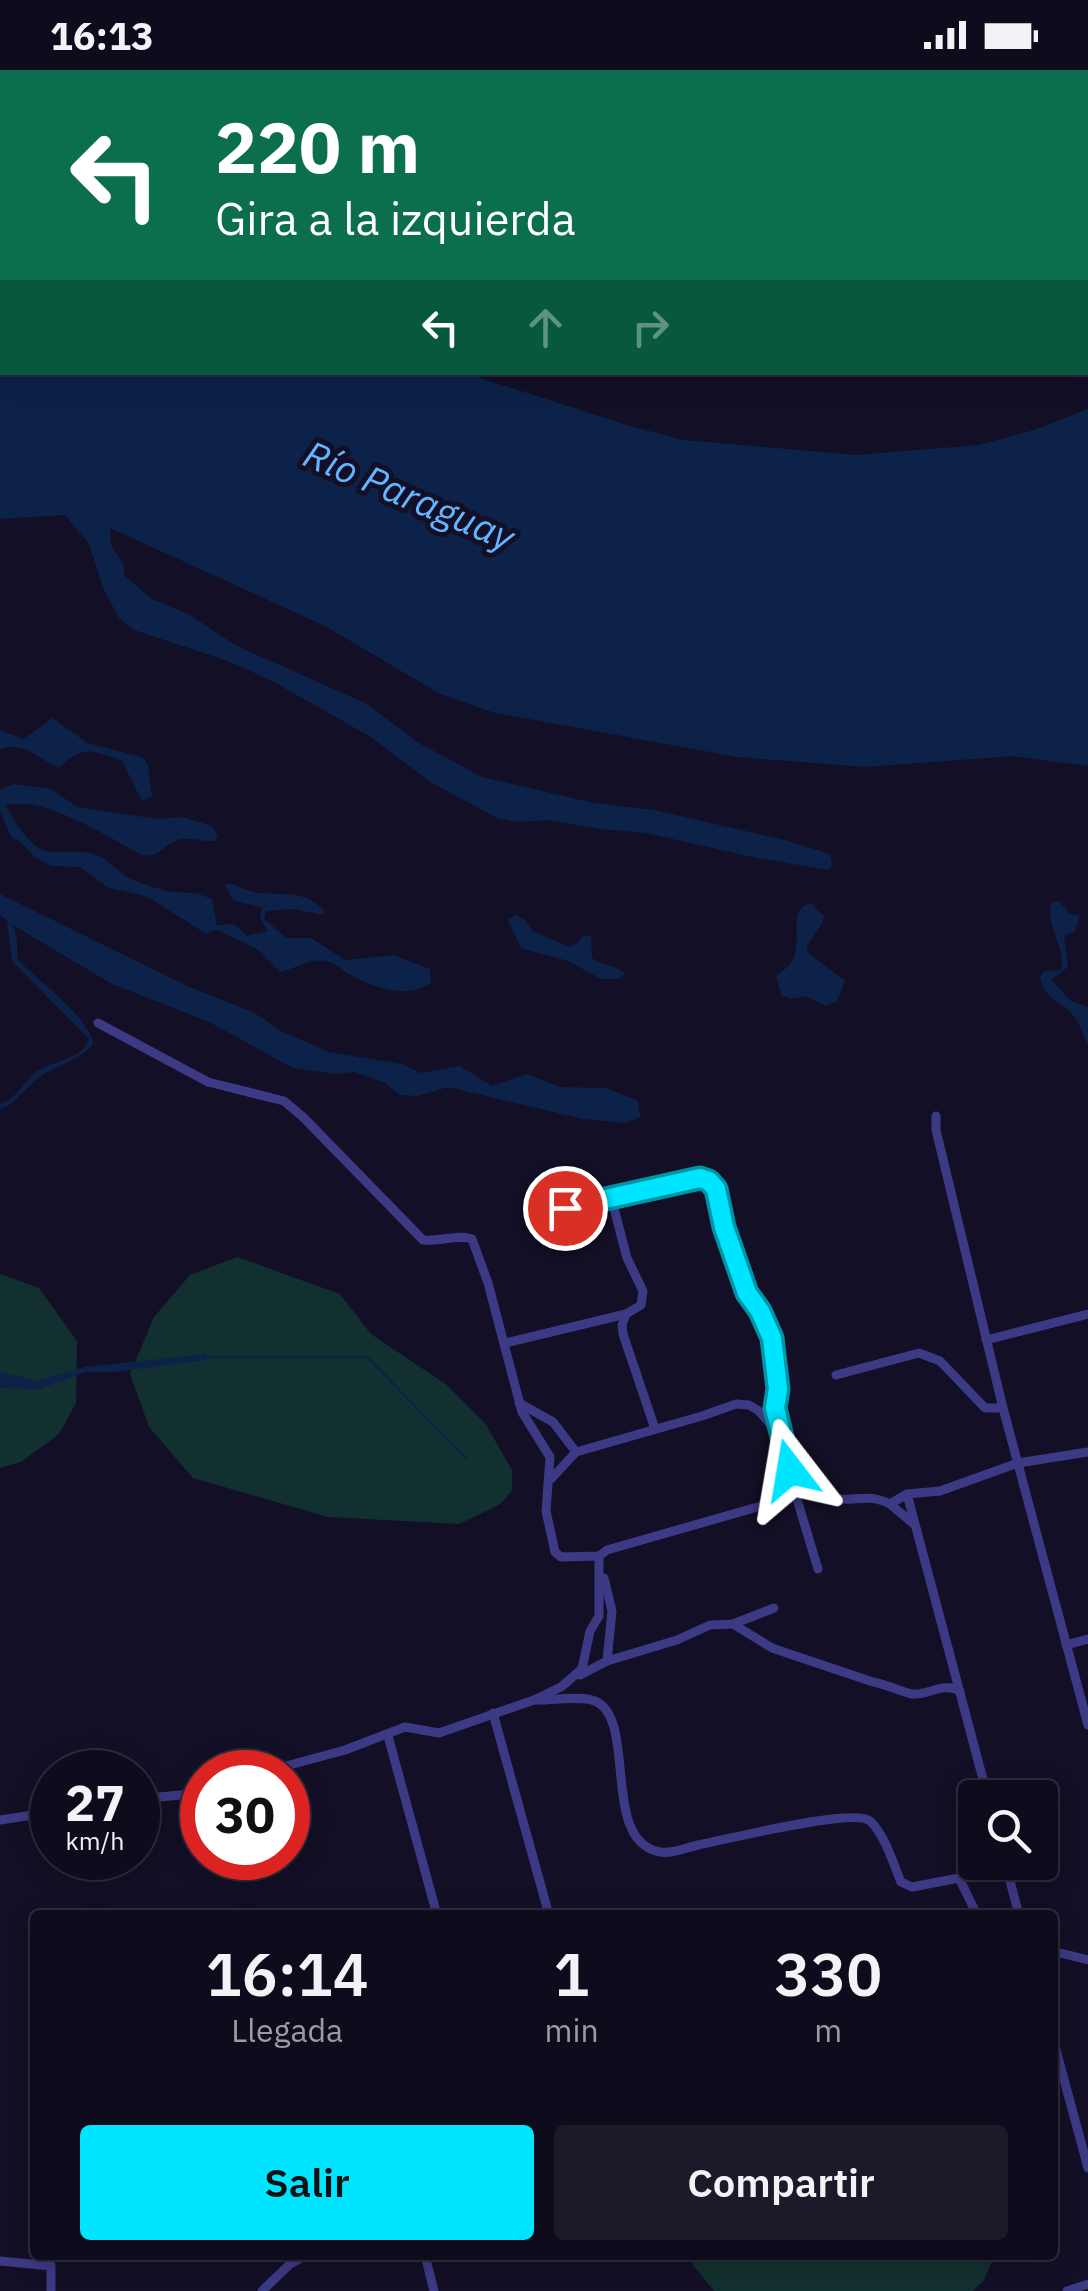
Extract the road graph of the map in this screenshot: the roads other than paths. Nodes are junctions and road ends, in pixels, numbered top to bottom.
1 (98, 1023) dead end
2 (936, 1116) dead end
3 (611, 1197) junction
4 (565, 1208) dead end
5 (626, 1314) junction
6 (1087, 1318) edge
7 (986, 1340) junction
8 (505, 1344) junction
9 (836, 1375) dead end
10 (519, 1403) junction
11 (1003, 1408) junction
12 (655, 1429) junction
13 (786, 1444) junction
14 (576, 1452) junction
15 (1088, 1452) edge
16 (1018, 1463) junction
17 (790, 1470) junction
18 (548, 1482) junction
19 (907, 1494) junction
20 (796, 1496) junction
21 (890, 1504) junction
22 (916, 1525) junction
23 (599, 1556) junction
24 (818, 1569) dead end
25 (774, 1608) dead end
26 (733, 1624) junction
27 (1088, 1639) edge
28 (1066, 1644) junction
29 (607, 1661) junction
30 (576, 1677) junction
31 (960, 1691) junction
32 (534, 1700) junction
33 (493, 1713) junction
34 (1088, 1725) edge
35 (388, 1736) junction
36 (310, 1759) edge
37 (983, 1780) edge
38 (30, 1815) edge
39 (0, 1820) edge
40 (1011, 1880) edge
41 (436, 1910) edge
42 (547, 1910) edge
43 (975, 1910) edge
44 (1019, 1910) edge
45 (1058, 1952) edge
46 (1088, 1960) edge
47 (1058, 2057) edge
48 (1088, 2168) edge
49 (297, 2260) edge
50 (426, 2260) edge
51 (0, 2262) edge
52 (1088, 2284) edge
53 (52, 2291) edge
54 (262, 2291) edge
55 (434, 2291) edge
56 (1067, 2291) edge

1 - 8 street
2 - 7 street
3 - 4 street
3 - 5 street
3 - 13 street
5 - 8 street
5 - 12 street
6 - 7 street
7 - 11 street
8 - 10 street
9 - 11 street
10 - 14 street
10 - 18 street
11 - 16 street
12 - 13 street
12 - 14 street
13 - 17 street
14 - 18 street
15 - 16 street
16 - 19 street
16 - 28 street
17 - 20 street
17 - 21 street
18 - 23 street
19 - 21 street
19 - 22 street
20 - 23 street
20 - 24 street
21 - 22 street
22 - 31 street
23 - 29 street
23 - 30 street
25 - 26 street
26 - 29 street
26 - 31 street
27 - 28 street
28 - 34 street
29 - 30 street
30 - 32 street
31 - 37 street
32 - 33 street
32 - 43 street
33 - 35 street
33 - 42 street
35 - 36 street
35 - 41 street
38 - 39 street
40 - 44 street
45 - 46 street
47 - 48 street
49 - 54 street
50 - 55 street
51 - 53 street
52 - 56 street

